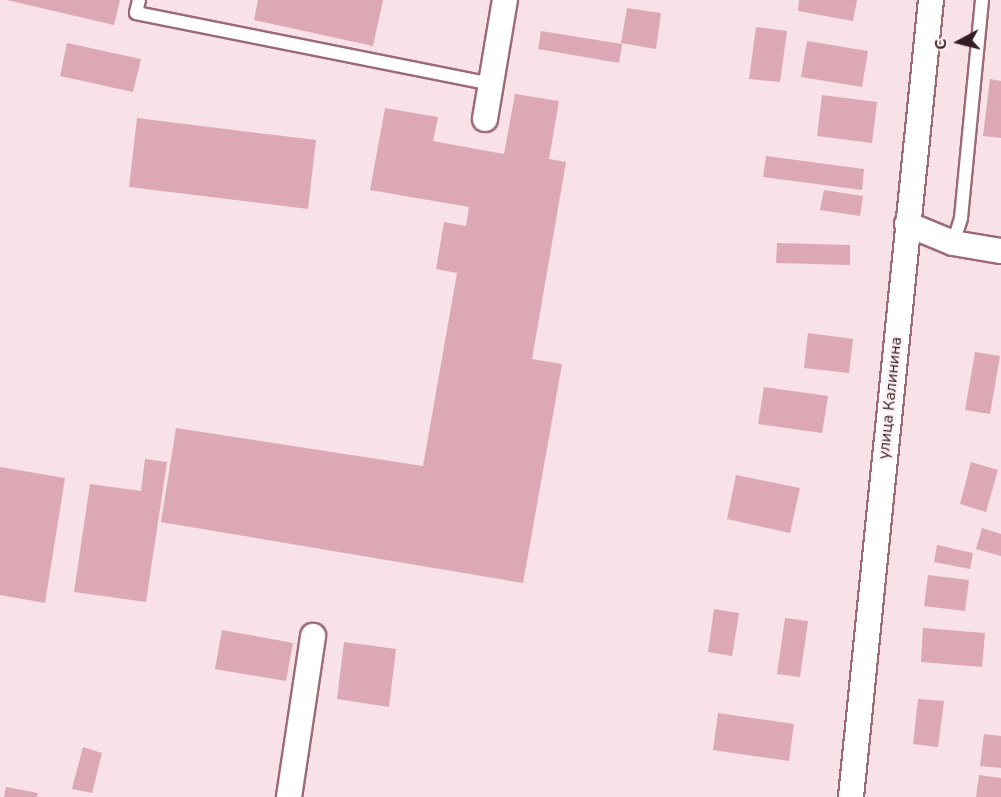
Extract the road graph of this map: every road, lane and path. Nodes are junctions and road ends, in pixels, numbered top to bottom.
1 (139, 0) edge
2 (505, 0) edge
3 (932, 0) edge
4 (982, 0) edge
5 (491, 84) junction
6 (485, 119) dead end
7 (908, 224) junction
8 (953, 243) junction
9 (1001, 251) edge
10 (314, 636) dead end
11 (289, 797) edge
12 (851, 797) edge

1 - 5 lane
2 - 5 street
3 - 7 street, улица Калинина
4 - 8 lane
5 - 6 street
7 - 8 street
7 - 12 street, улица Калинина
8 - 9 street
10 - 11 street

